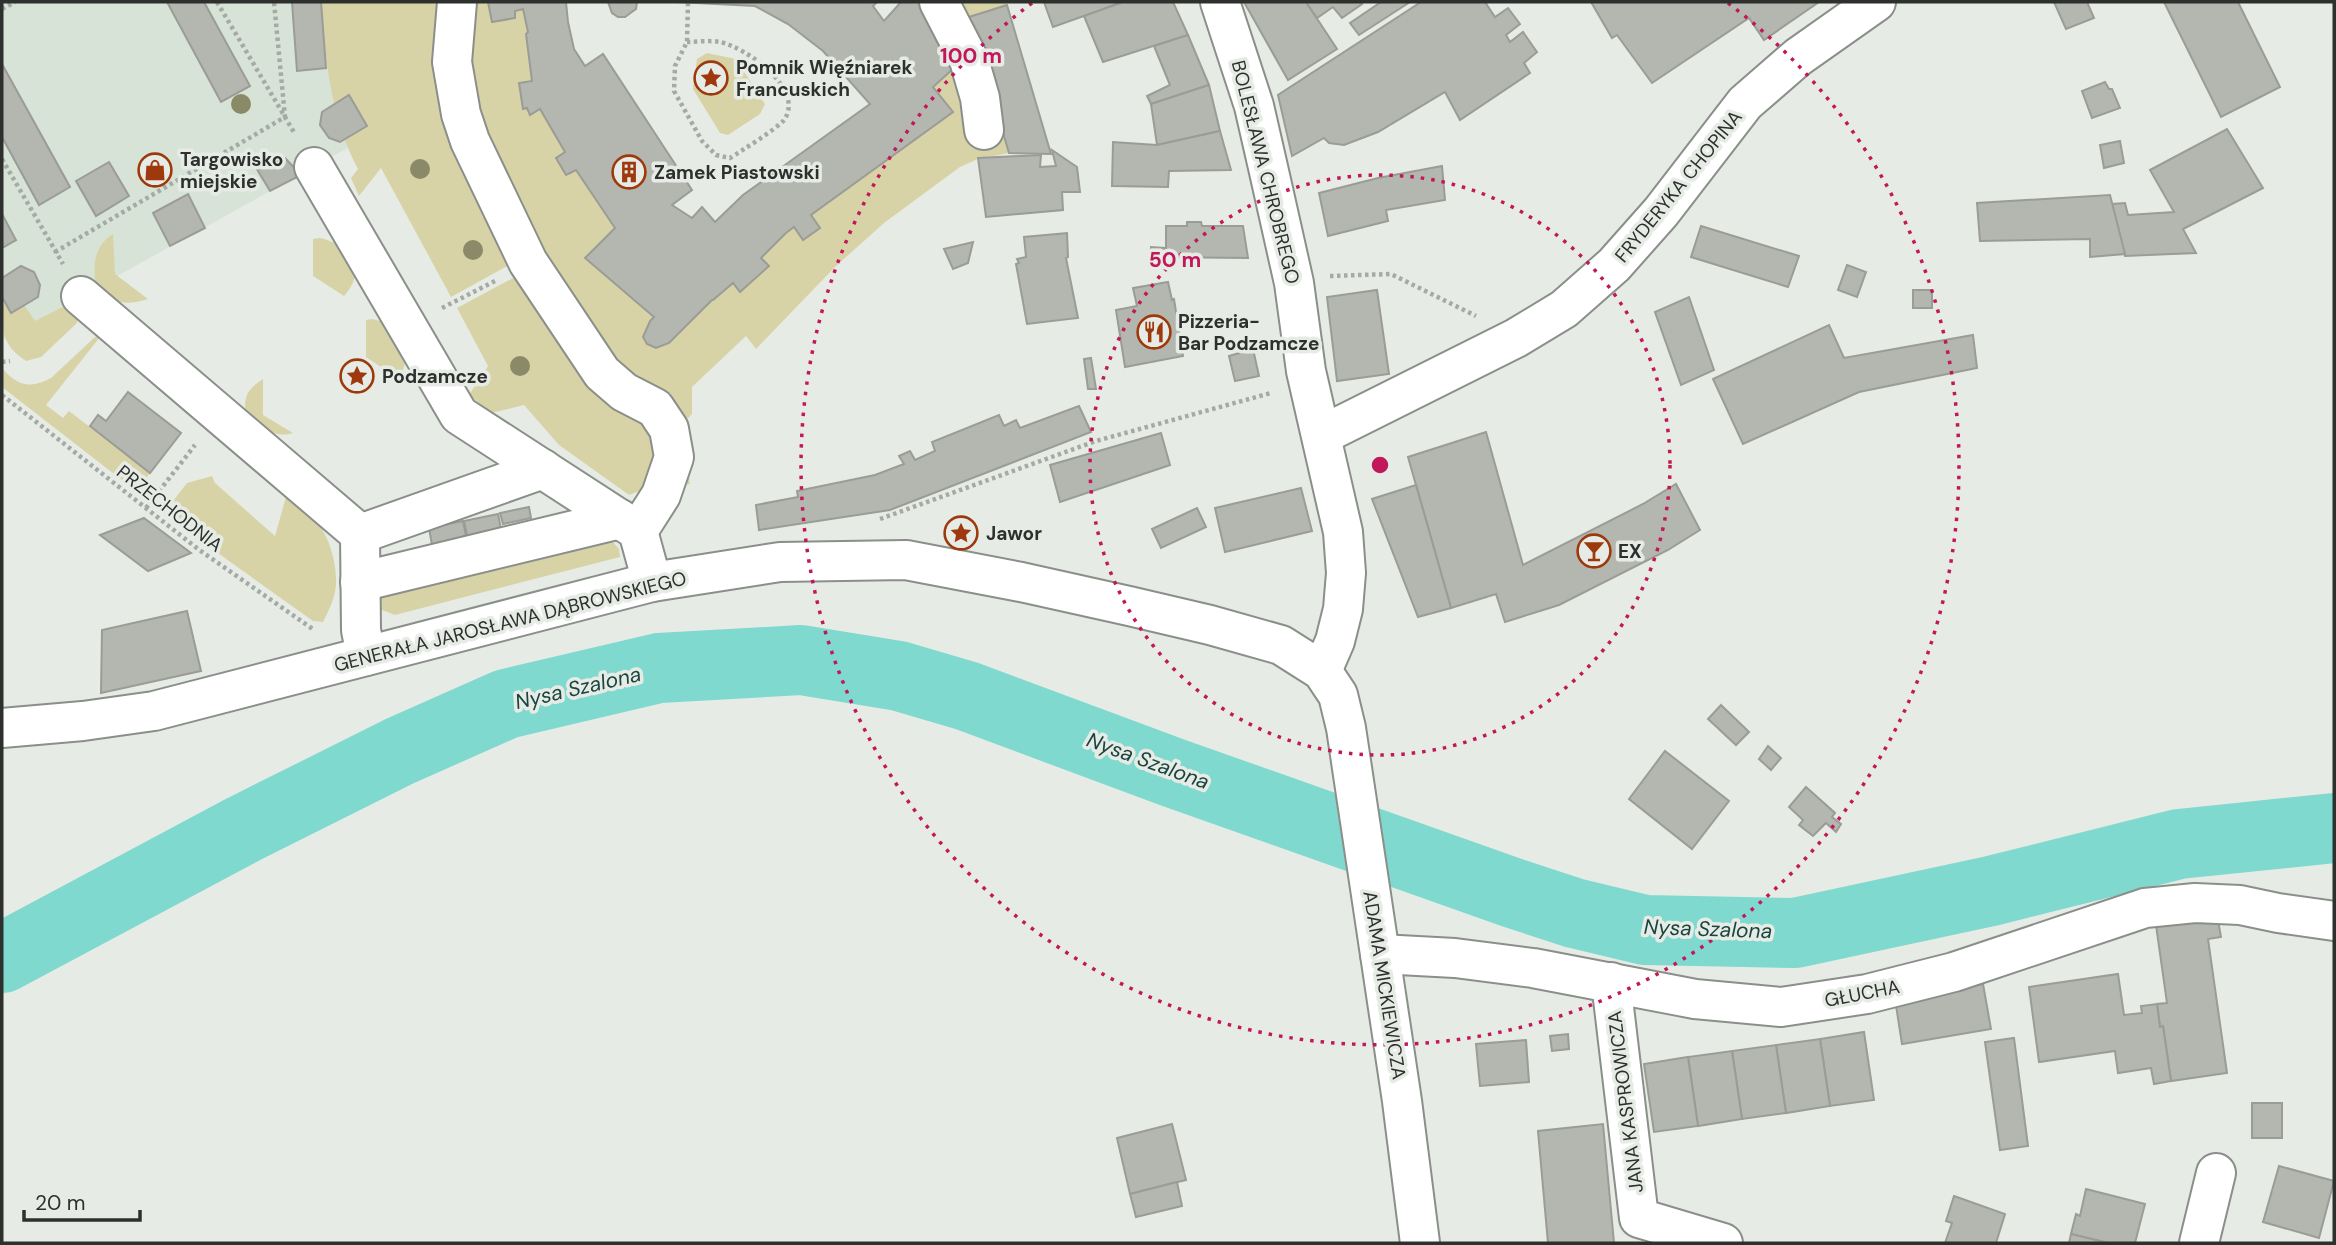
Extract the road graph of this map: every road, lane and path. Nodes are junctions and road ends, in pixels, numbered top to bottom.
1 (15, 2) edge
2 (217, 2) edge
3 (274, 2) edge
4 (457, 2) edge
5 (688, 2) edge
6 (940, 2) edge
7 (1220, 2) edge
8 (1876, 2) edge
9 (2, 9) edge
10 (687, 42) junction
11 (285, 117) junction
12 (984, 130) dead end
13 (2, 159) edge
14 (314, 167) dead end
15 (1294, 283) junction
16 (484, 286) dead end
17 (478, 290) dead end
18 (81, 296) dead end
19 (1516, 338) junction
20 (10, 361) dead end
21 (2, 362) edge
22 (1272, 393) dead end
23 (2, 395) edge
24 (220, 414) junction
25 (1322, 435) junction
26 (544, 469) junction
27 (146, 508) junction
28 (870, 522) dead end
29 (629, 525) junction
30 (360, 534) junction
31 (360, 582) junction
32 (652, 582) junction
33 (316, 631) dead end
34 (366, 656) junction
35 (1322, 671) junction
36 (2, 728) edge
37 (1346, 728) joint
38 (2334, 921) edge
39 (1378, 941) junction
40 (1611, 982) junction
41 (2216, 1174) dead end
42 (1420, 1243) edge
43 (1723, 1243) edge
44 (2200, 1243) edge

1 - 9 path
2 - 11 path
3 - 11 path
4 - 29 street
5 - 10 path
6 - 12 street
7 - 15 street, BOLESŁAWA CHROBREGO
8 - 19 street, FRYDERYKA CHOPINA
10 - 10 path
11 - 13 path
14 - 26 street
15 - 19 path
15 - 25 street, BOLESŁAWA CHROBREGO
16 - 17 path
18 - 24 street
19 - 25 street, FRYDERYKA CHOPINA
20 - 21 path
22 - 28 path
23 - 27 path, PRZECHODNIA
24 - 27 path
24 - 30 street
25 - 35 street, BOLESŁAWA CHROBREGO
26 - 29 street
26 - 30 street
27 - 33 path, PRZECHODNIA
29 - 31 street
29 - 32 street
30 - 31 street
31 - 34 street
32 - 34 street, GENERAŁA JAROSŁAWA DĄBROWSKIEGO
32 - 35 street, GENERAŁA JAROSŁAWA DĄBROWSKIEGO
34 - 36 street, GENERAŁA JAROSŁAWA DĄBROWSKIEGO
35 - 37 street, GENERAŁA JAROSŁAWA DĄBROWSKIEGO
37 - 39 street, ADAMA MICKIEWICZA
38 - 40 street, GŁUCHA
39 - 40 street, GŁUCHA
39 - 42 street, ADAMA MICKIEWICZA
40 - 43 street, JANA KASPROWICZA
41 - 44 street

